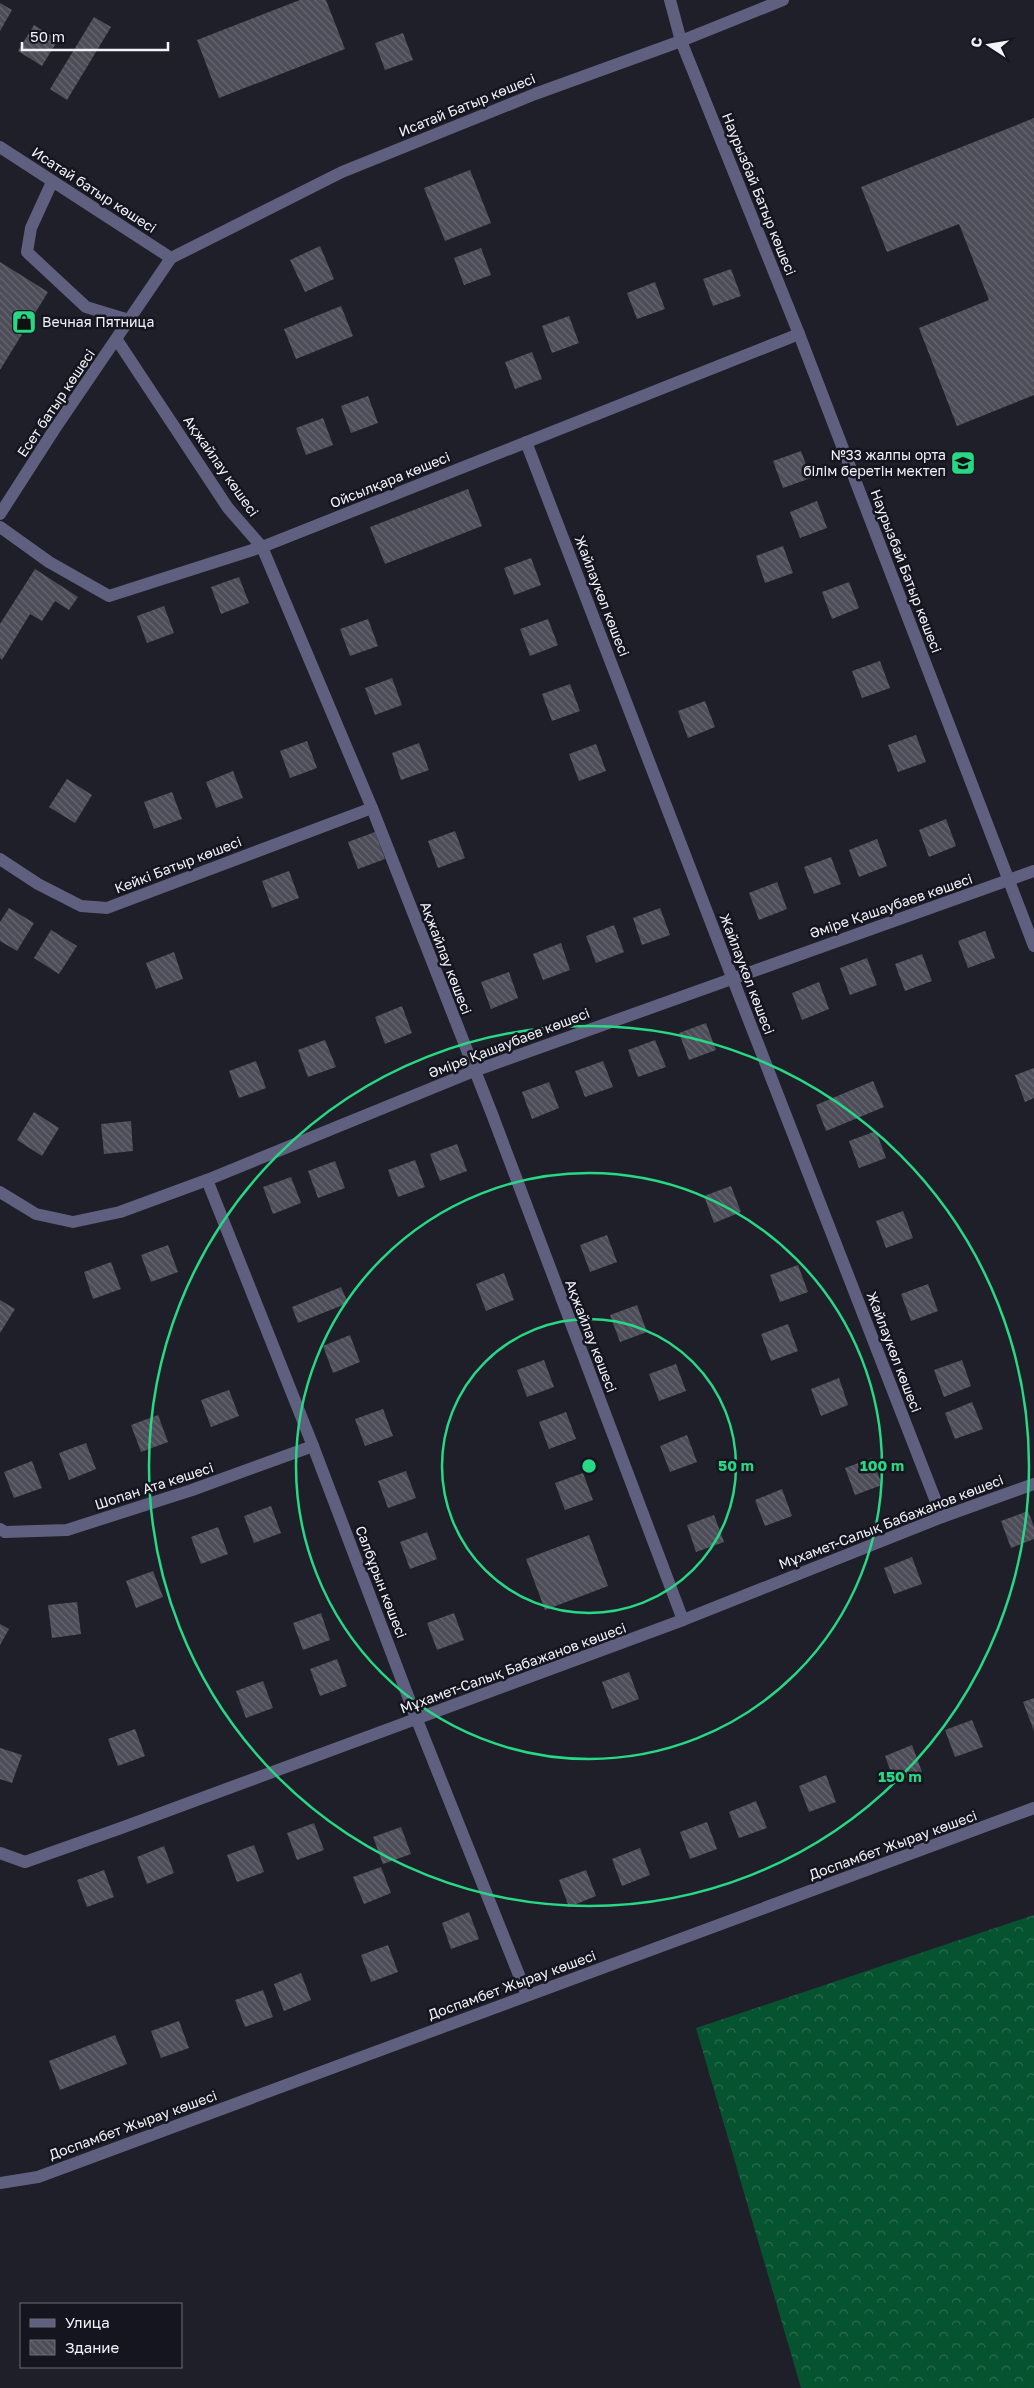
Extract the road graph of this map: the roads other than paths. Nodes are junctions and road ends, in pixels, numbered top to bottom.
1 (670, 0) edge
2 (783, 0) edge
3 (681, 41) junction
4 (0, 147) edge
5 (52, 182) junction
6 (171, 258) junction
7 (129, 320) junction
8 (799, 334) junction
9 (117, 340) junction
10 (526, 442) junction
11 (0, 514) edge
12 (0, 527) edge
13 (262, 547) junction
14 (372, 808) junction
15 (0, 860) edge
16 (1034, 871) edge
17 (1008, 881) junction
18 (1034, 946) edge
19 (732, 978) junction
20 (474, 1071) junction
21 (207, 1180) junction
22 (0, 1192) edge
23 (313, 1446) junction
24 (1034, 1484) edge
25 (942, 1517) junction
26 (0, 1529) edge
27 (683, 1620) junction
28 (417, 1720) junction
29 (1034, 1808) edge
30 (0, 1853) edge
31 (527, 1995) junction
32 (0, 2183) edge

1 - 3 street, Наурызбай Батыр көшесі
2 - 3 street, Исатай Батыр көшесі
3 - 6 street, Исатай Батыр көшесі
3 - 8 street, Наурызбай Батыр көшесі
4 - 5 street, Исатай батыр көшесі
5 - 6 street, Исатай батыр көшесі
5 - 7 street
6 - 7 street, Есет батыр көшесі
7 - 9 street, Есет батыр көшесі
8 - 10 street, Ойсылқара көшесі
8 - 17 street, Наурызбай Батыр көшесі
9 - 11 street, Есет батыр көшесі
9 - 13 street, Ақжайлау көшесі
10 - 13 street, Ойсылқара көшесі
10 - 19 street, Жайлаукөл көшесі
12 - 13 street, Ойсылқара көшесі
13 - 14 street, Ақжайлау көшесі
14 - 15 street, Кейкі Батыр көшесі
14 - 20 street, Ақжайлау көшесі
16 - 17 street, Әміре Қашаубаев көшесі
17 - 18 street, Наурызбай Батыр көшесі
17 - 19 street, Әміре Қашаубаев көшесі
19 - 20 street, Әміре Қашаубаев көшесі
19 - 25 street, Жайлаукөл көшесі
20 - 21 street, Әміре Қашаубаев көшесі
20 - 27 street, Ақжайлау көшесі
21 - 22 street, Әміре Қашаубаев көшесі
21 - 23 street, Салбұрын көшесі
23 - 26 street, Шопан Ата көшесі
23 - 28 street, Салбұрын көшесі
24 - 25 street, Мұхамет-Салық Бабажанов көшесі
25 - 27 street, Мұхамет-Салық Бабажанов көшесі
27 - 28 street, Мұхамет-Салық Бабажанов көшесі
28 - 30 street, Мұхамет-Салық Бабажанов көшесі
28 - 31 street, Салбұрын көшесі
29 - 31 street, Доспамбет Жырау көшесі
31 - 32 street, Доспамбет Жырау көшесі

